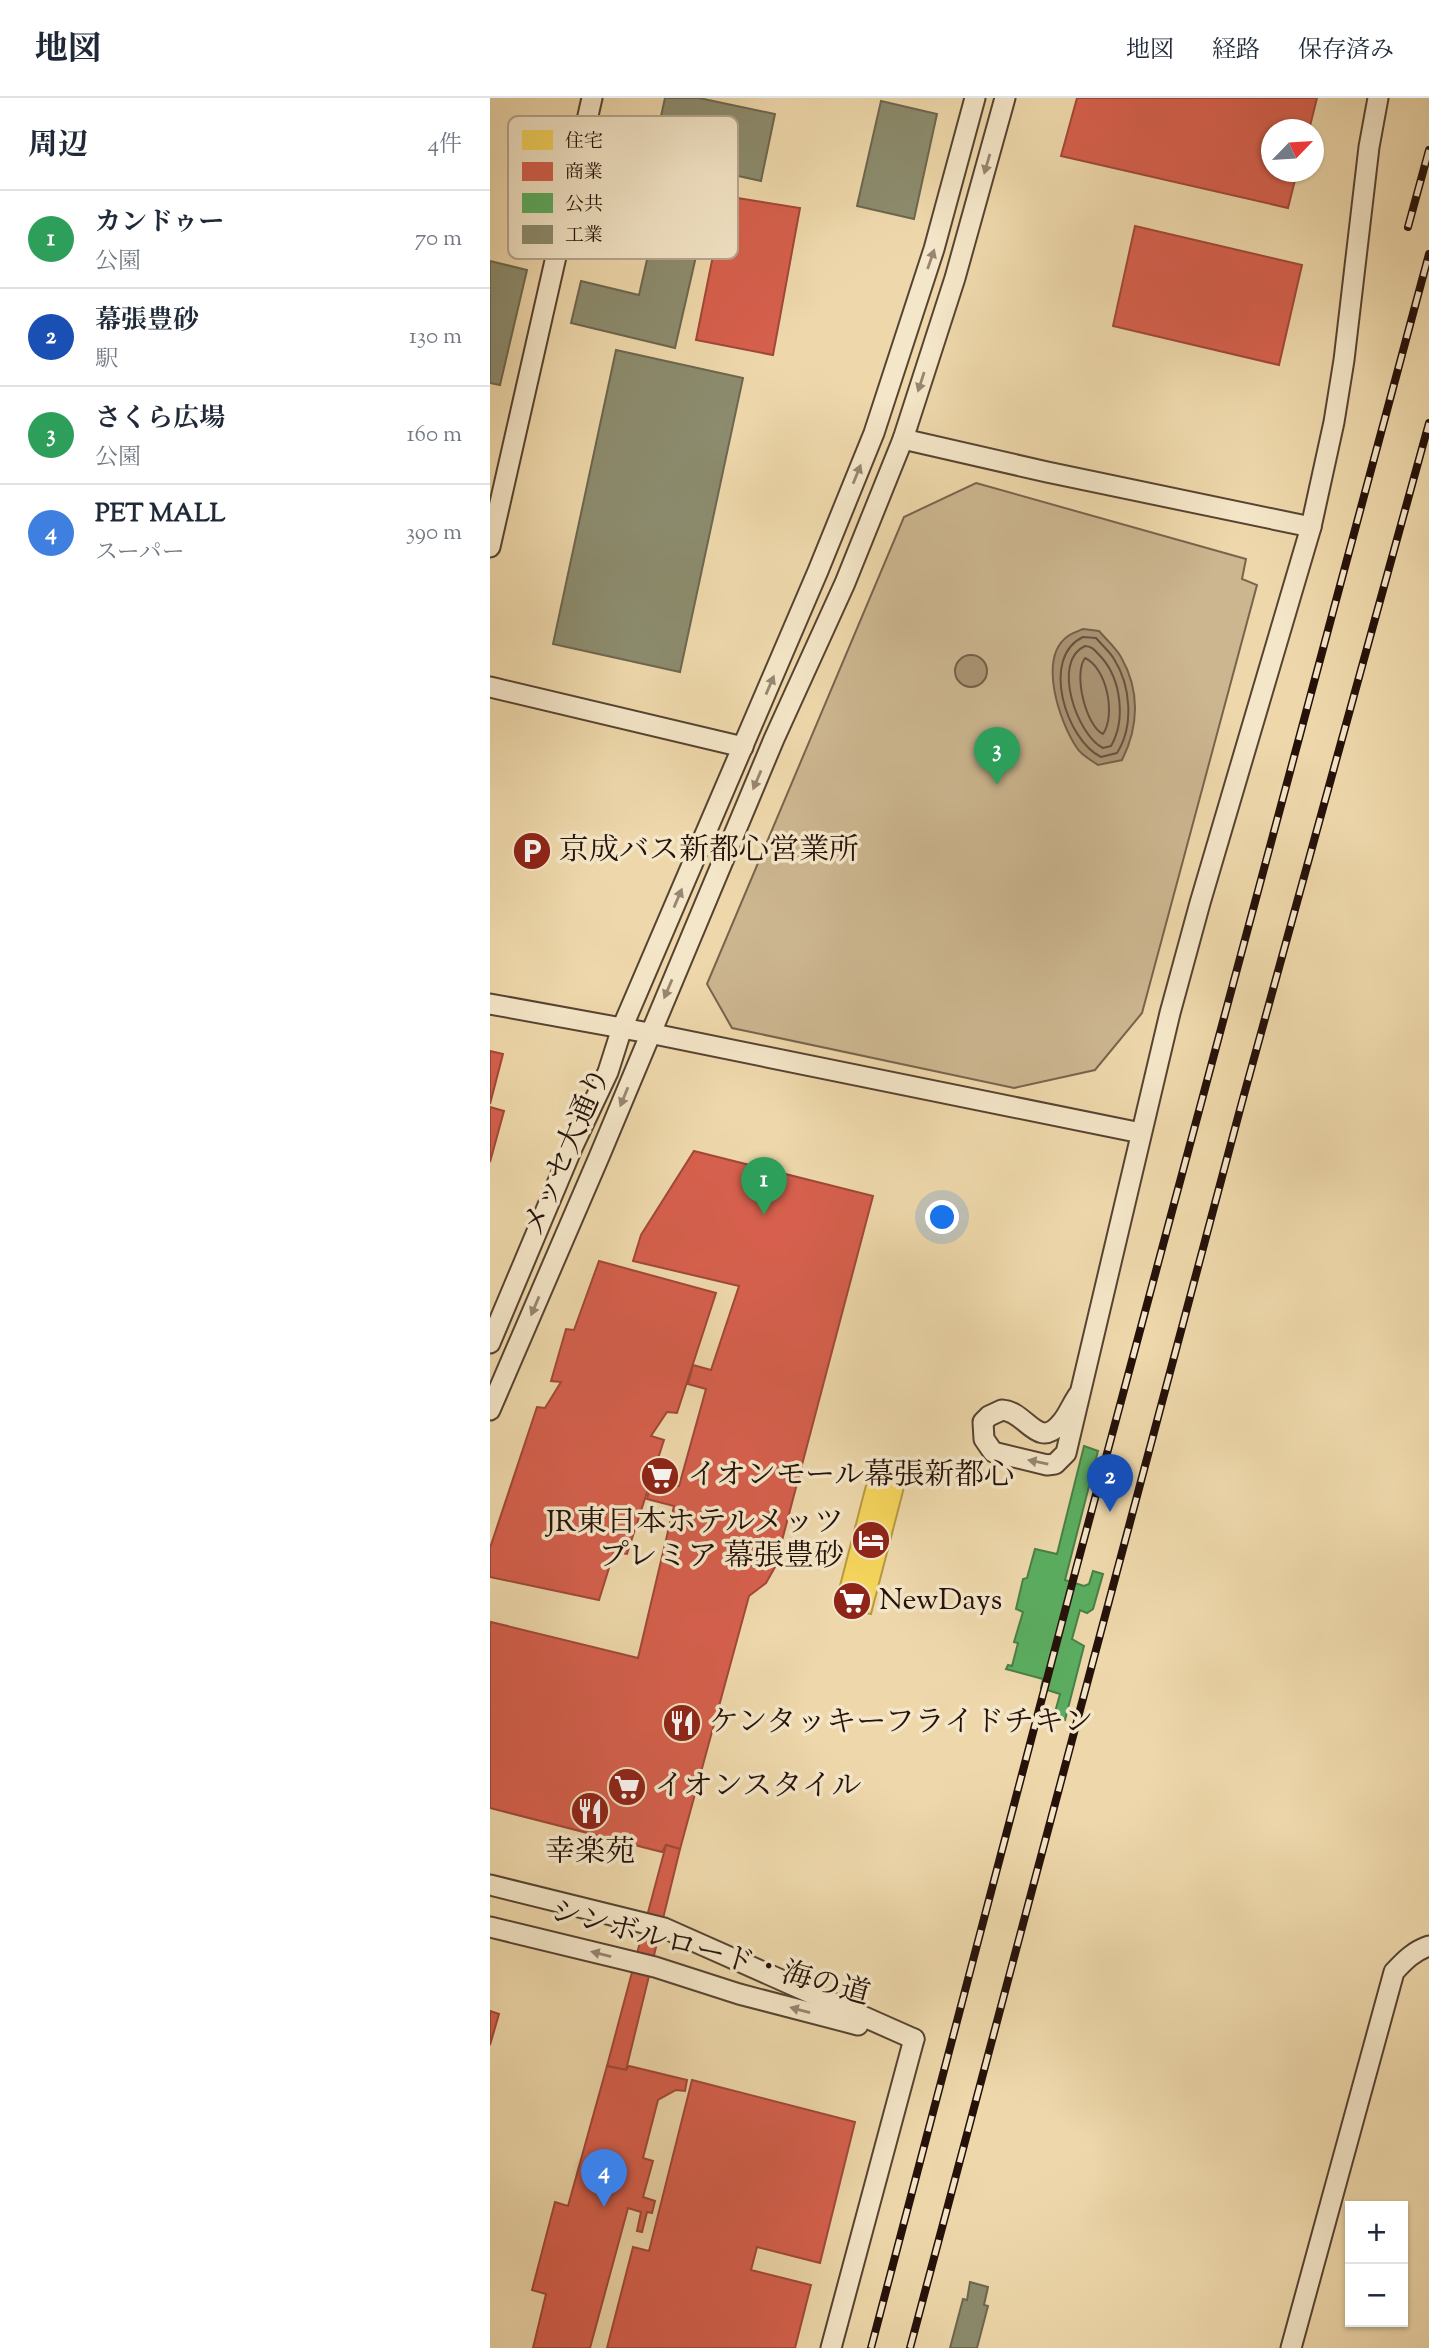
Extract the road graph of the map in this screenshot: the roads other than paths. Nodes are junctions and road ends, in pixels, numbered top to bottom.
1 (592, 98) edge
2 (975, 98) edge
3 (1005, 98) edge
4 (1378, 98) edge
5 (588, 116) edge
6 (555, 259) edge
7 (903, 439) junction
8 (1311, 527) junction
9 (490, 547) edge
10 (490, 687) edge
11 (743, 747) junction
12 (490, 1004) edge
13 (622, 1028) junction
14 (649, 1033) junction
15 (1141, 1133) junction
16 (490, 1343) edge
17 (1079, 1394) junction
18 (490, 1410) edge
19 (490, 1885) edge
20 (490, 1927) edge
21 (1429, 1946) edge
22 (914, 2039) junction
23 (831, 2348) edge
24 (1291, 2348) edge

1 - 5 street
11 -> 2 street, メッセ大通り
3 -> 7 street, メッセ大通り
4 - 8 street
6 - 9 street
7 - 8 street
7 -> 14 street, メッセ大通り
8 - 15 street
10 - 11 street
13 -> 11 street, メッセ大通り
12 - 13 street
13 - 14 street
13 - 16 street, メッセ大通り
14 - 15 street
14 -> 18 street, メッセ大通り
15 - 17 street
17 -> 17 street
19 - 22 street, シンボルロード・海の道
22 -> 20 street, シンボルロード・海の道
21 - 24 street
22 - 23 street

